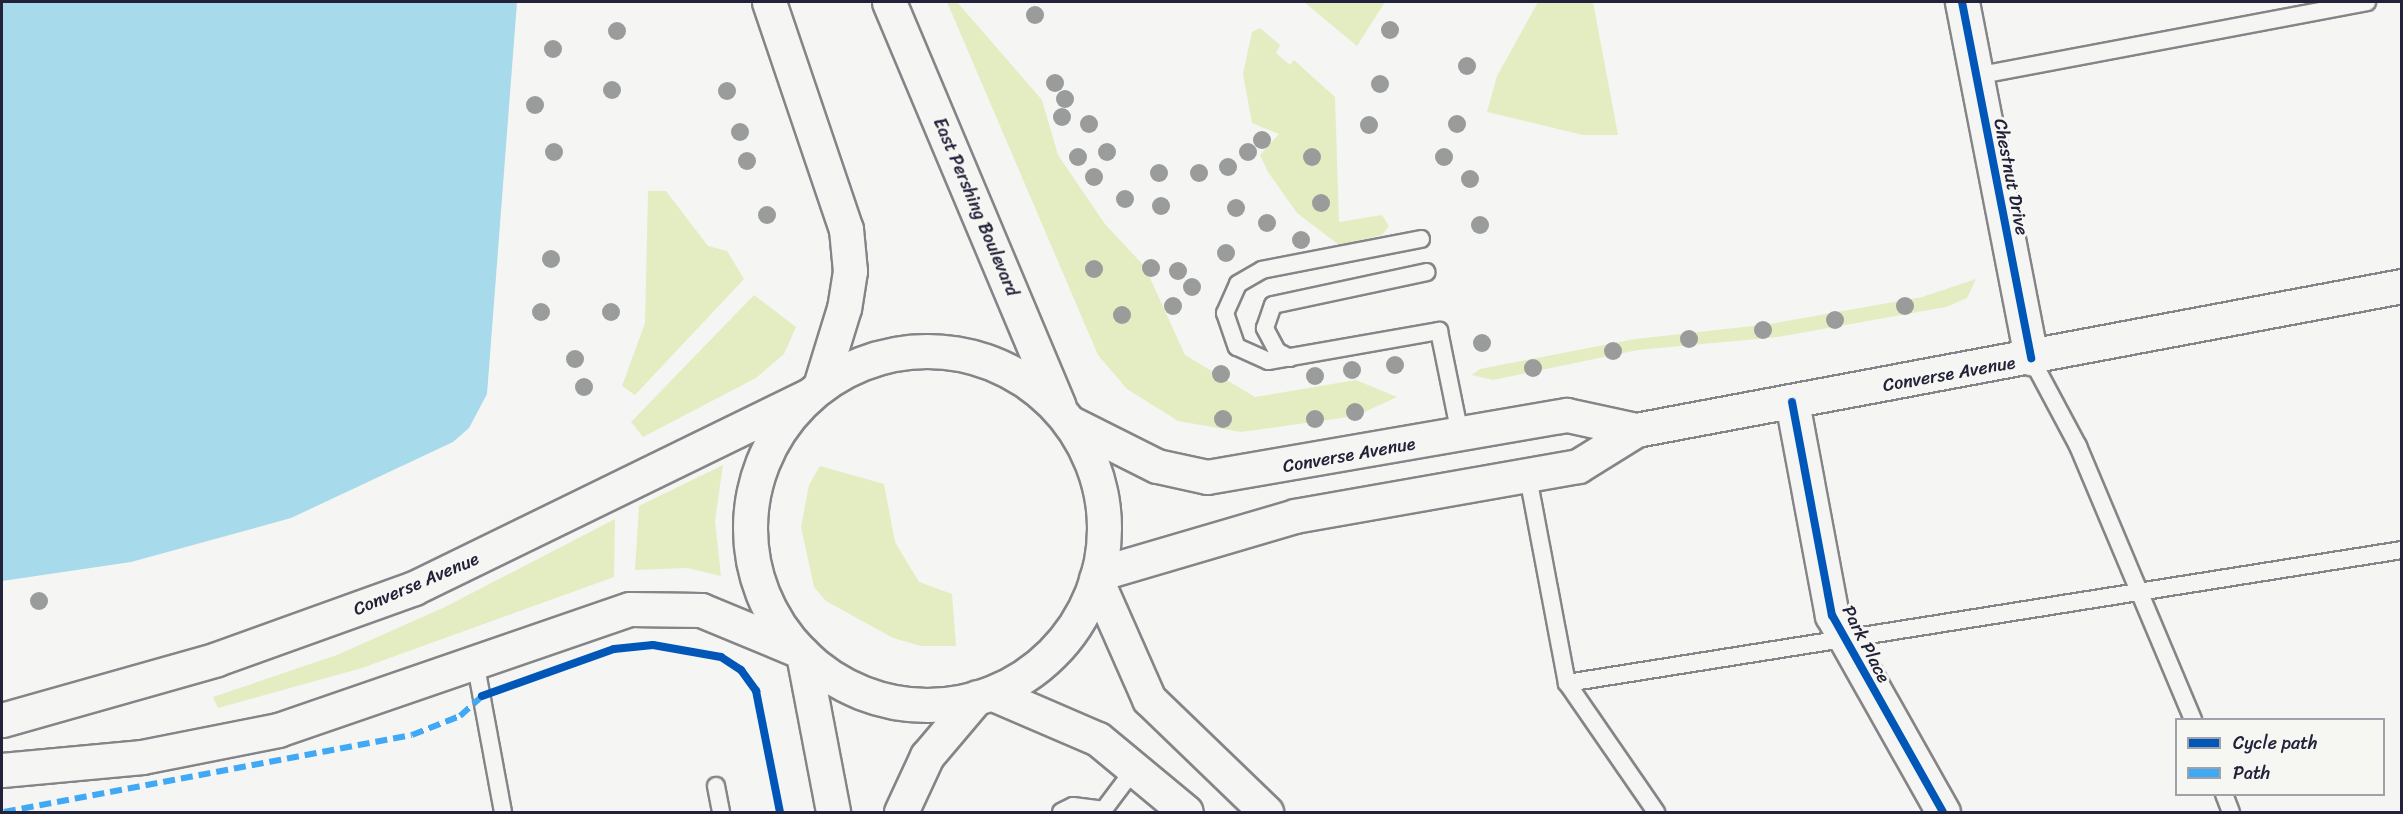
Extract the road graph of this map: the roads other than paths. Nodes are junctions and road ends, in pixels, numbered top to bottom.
1 (769, 2) edge
2 (889, 2) edge
3 (1962, 2) edge
4 (2367, 2) edge
5 (1976, 76) junction
6 (1421, 239) dead end
7 (1428, 272) dead end
8 (2402, 286) edge
9 (1290, 358) junction
10 (2031, 358) junction
11 (814, 390) junction
12 (1792, 402) junction
13 (1065, 418) junction
14 (1636, 430) junction
15 (1460, 434) junction
16 (1528, 477) junction
17 (2402, 550) edge
18 (1097, 577) junction
19 (2140, 592) junction
20 (1842, 638) junction
21 (801, 652) junction
22 (475, 662) junction
23 (1567, 682) junction
24 (984, 695) junction
25 (2192, 718) edge
26 (2, 720) edge
27 (1135, 768) junction
28 (2, 770) edge
29 (716, 786) dead end
30 (2224, 796) edge
31 (1101, 811) edge
32 (503, 813) edge
33 (721, 813) edge
34 (833, 813) edge
35 (901, 813) edge
36 (1061, 813) edge
37 (1186, 813) edge
38 (1266, 813) edge
39 (1656, 813) edge
40 (1943, 813) edge
41 (2231, 813) edge

1 - 11 main road, East Pershing Boulevard
2 - 13 main road, East Pershing Boulevard
3 - 5 main road, Chestnut Drive
4 - 5 lane
5 - 10 main road, Chestnut Drive
6 - 9 lane
7 - 9 lane
8 - 10 main road, Converse Avenue
9 - 15 lane
10 - 12 main road, Converse Avenue
10 - 19 lane
11 - 13 main road, East Pershing Boulevard
11 - 21 main road, East Pershing Boulevard
11 - 26 main road, Converse Avenue
12 - 14 main road, Converse Avenue
12 - 20 main road, Park Place
13 - 15 main road, Converse Avenue
13 - 18 main road, East Pershing Boulevard
14 - 15 main road, Converse Avenue
14 - 16 main road, Converse Avenue
16 - 18 main road, Converse Avenue
16 - 23 lane
17 - 19 lane
18 - 24 main road, East Pershing Boulevard
18 - 38 main road
19 - 20 lane
19 - 25 lane
20 - 23 lane
20 - 40 main road, Park Place
21 - 22 main road
21 - 24 main road, East Pershing Boulevard
21 - 34 main road, East Pershing Boulevard
22 - 28 main road
22 - 32 lane
23 - 39 lane
24 - 27 main road
24 - 35 main road, East Pershing Boulevard
27 - 31 lane
27 - 37 main road
29 - 33 lane
30 - 41 lane
31 - 36 lane

